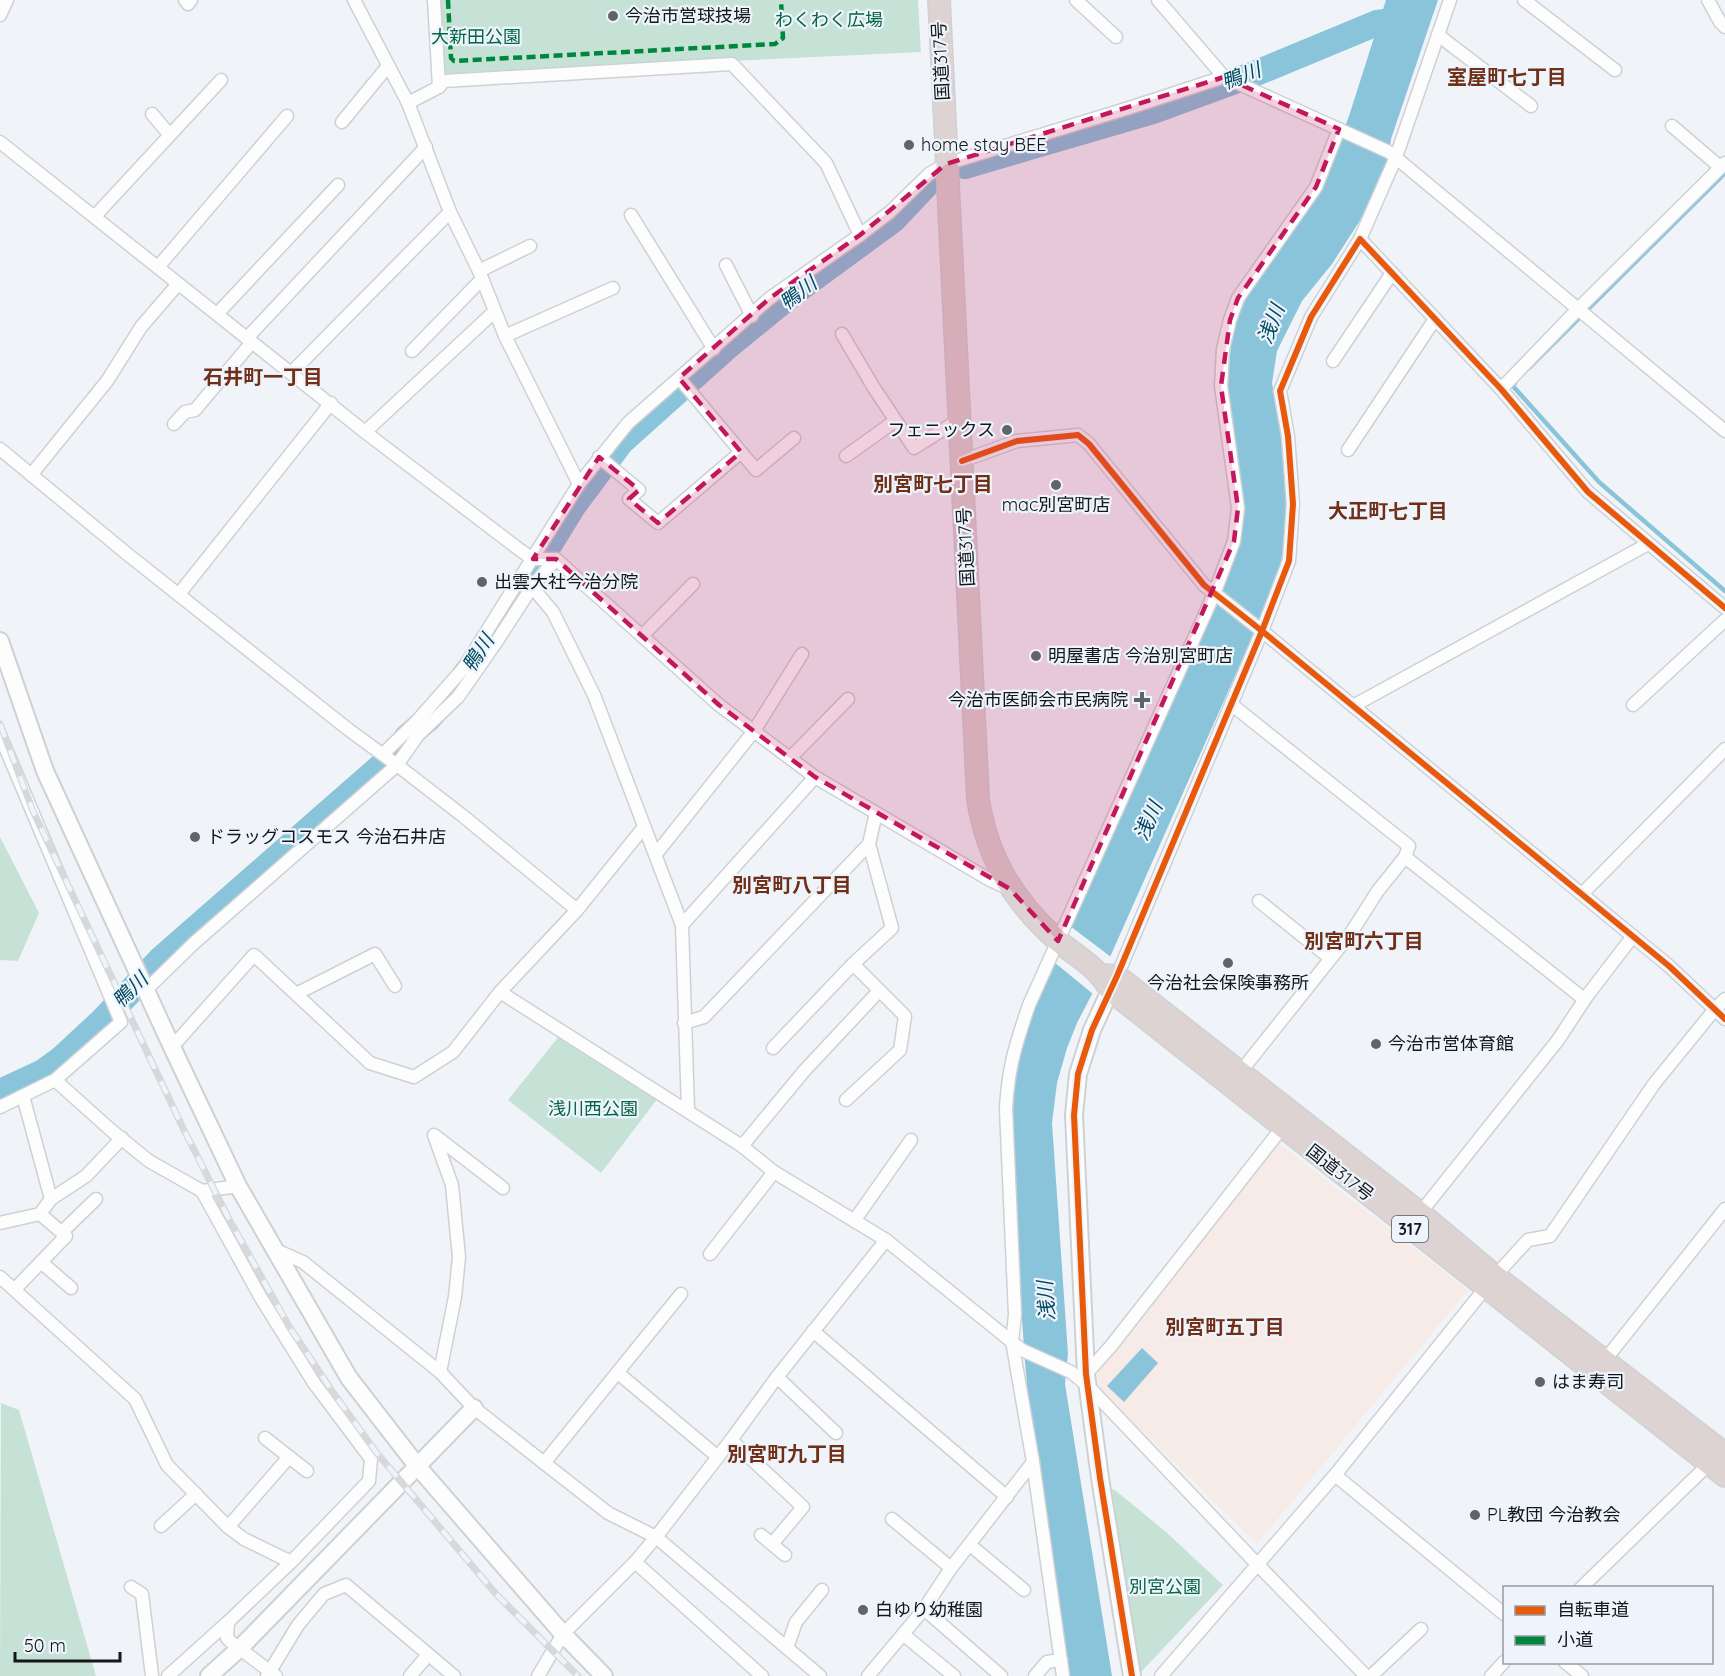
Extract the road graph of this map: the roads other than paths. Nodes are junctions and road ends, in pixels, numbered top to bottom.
1 (7, 0) edge
2 (185, 0) edge
3 (192, 0) edge
4 (354, 0) edge
5 (434, 0) edge
6 (939, 0) edge
7 (1076, 0) edge
8 (1158, 0) edge
9 (1450, 0) edge
10 (1524, 0) edge
11 (1708, 0) edge
12 (0, 15) edge
13 (1725, 27) edge
14 (1438, 35) junction
15 (1116, 37) dead end
16 (388, 66) junction
17 (1615, 70) dead end
18 (1224, 77) junction
19 (221, 80) dead end
20 (439, 87) junction
21 (408, 103) junction
22 (1531, 106) dead end
23 (152, 114) dead end
24 (287, 116) dead end
25 (342, 122) dead end
26 (1672, 126) dead end
27 (1342, 130) junction
28 (169, 134) junction
29 (0, 142) edge
30 (426, 147) junction
31 (1392, 154) junction
32 (946, 164) junction
33 (1723, 165) edge
34 (338, 184) dead end
35 (450, 212) junction
36 (631, 215) dead end
37 (95, 216) junction
38 (860, 236) junction
39 (1360, 239) junction
40 (530, 246) dead end
41 (726, 266) dead end
42 (158, 267) junction
43 (1392, 273) junction
44 (480, 275) junction
45 (178, 284) junction
46 (614, 288) dead end
47 (1579, 308) junction
48 (495, 311) junction
49 (217, 314) junction
50 (752, 316) junction
51 (1435, 319) junction
52 (842, 334) dead end
53 (505, 336) junction
54 (249, 340) junction
55 (714, 349) junction
56 (412, 351) dead end
57 (1333, 361) dead end
58 (291, 373) junction
59 (680, 378) junction
60 (1501, 389) junction
61 (331, 403) junction
62 (960, 419) junction
63 (895, 420) junction
64 (174, 424) dead end
65 (1725, 431) edge
66 (365, 432) junction
67 (794, 438) dead end
68 (0, 449) edge
69 (1348, 450) dead end
70 (741, 452) junction
71 (846, 456) dead end
72 (599, 457) junction
73 (962, 461) junction
74 (31, 475) junction
75 (579, 484) junction
76 (1648, 544) junction
77 (532, 559) junction
78 (556, 559) junction
79 (522, 575) junction
80 (693, 584) dead end
81 (531, 587) junction
82 (179, 594) junction
83 (1217, 596) junction
84 (1725, 608) edge
85 (1725, 620) edge
86 (1259, 629) junction
87 (642, 636) junction
88 (0, 641) edge
89 (802, 654) dead end
90 (848, 699) dead end
91 (1232, 704) junction
92 (1633, 705) dead end
93 (1353, 706) junction
94 (754, 731) junction
95 (0, 735) edge
96 (1725, 749) edge
97 (383, 754) junction
98 (791, 757) junction
99 (397, 765) junction
100 (815, 777) junction
101 (876, 813) junction
102 (644, 827) junction
103 (869, 844) junction
104 (656, 854) junction
105 (1405, 857) junction
106 (1010, 889) junction
107 (1582, 894) junction
108 (1259, 901) dead end
109 (577, 910) junction
110 (682, 925) junction
111 (1633, 936) junction
112 (1060, 943) junction
113 (1330, 958) junction
114 (853, 964) junction
115 (1110, 981) junction
116 (394, 986) dead end
117 (146, 990) junction
118 (500, 992) junction
119 (879, 992) junction
120 (296, 993) junction
121 (1584, 999) junction
122 (1725, 999) edge
123 (1715, 1009) junction
124 (1725, 1019) edge
125 (684, 1023) junction
126 (172, 1047) junction
127 (773, 1048) dead end
128 (1235, 1079) junction
129 (55, 1080) junction
130 (23, 1096) junction
131 (846, 1100) dead end
132 (0, 1107) edge
133 (688, 1110) junction
134 (1288, 1121) junction
135 (122, 1138) junction
136 (911, 1140) dead end
137 (742, 1146) junction
138 (774, 1172) junction
139 (238, 1186) junction
140 (503, 1188) dead end
141 (202, 1191) junction
142 (51, 1199) junction
143 (96, 1199) dead end
144 (1724, 1212) edge
145 (40, 1214) junction
146 (1414, 1220) junction
147 (854, 1221) junction
148 (0, 1223) edge
149 (62, 1232) junction
150 (886, 1240) junction
151 (276, 1250) junction
152 (710, 1254) dead end
153 (41, 1262) junction
154 (0, 1277) edge
155 (1491, 1282) junction
156 (71, 1288) dead end
157 (15, 1289) junction
158 (681, 1294) dead end
159 (813, 1331) junction
160 (1012, 1341) junction
161 (1600, 1366) junction
162 (440, 1372) junction
163 (618, 1373) junction
164 (777, 1377) junction
165 (1081, 1377) junction
166 (474, 1408) junction
167 (837, 1433) dead end
168 (265, 1438) dead end
169 (731, 1440) junction
170 (289, 1457) junction
171 (718, 1457) junction
172 (1721, 1459) edge
173 (1033, 1462) junction
174 (544, 1463) junction
175 (418, 1467) junction
176 (307, 1471) dead end
177 (1335, 1475) junction
178 (196, 1494) junction
179 (1007, 1497) junction
180 (892, 1519) dead end
181 (161, 1526) dead end
182 (228, 1527) junction
183 (761, 1535) dead end
184 (656, 1537) junction
185 (772, 1544) junction
186 (970, 1545) junction
187 (785, 1555) dead end
188 (291, 1562) junction
189 (635, 1562) junction
190 (1257, 1564) junction
191 (951, 1568) junction
192 (1582, 1586) edge
193 (131, 1587) dead end
194 (822, 1590) dead end
195 (1024, 1590) dead end
196 (924, 1609) junction
197 (1503, 1613) edge
198 (228, 1622) junction
199 (1421, 1629) dead end
200 (563, 1634) junction
201 (904, 1635) junction
202 (240, 1648) junction
203 (787, 1648) junction
204 (428, 1654) junction
205 (1061, 1660) junction
206 (1503, 1663) edge
207 (1567, 1664) edge
208 (270, 1674) edge
209 (152, 1676) edge
210 (168, 1676) edge
211 (209, 1676) edge
212 (410, 1676) edge
213 (454, 1676) edge
214 (538, 1676) edge
215 (604, 1676) edge
216 (762, 1676) edge
217 (820, 1676) edge
218 (868, 1676) edge
219 (954, 1676) edge
220 (1001, 1676) edge
221 (1035, 1676) edge
222 (1063, 1676) edge
223 (1132, 1676) edge
224 (1161, 1676) edge
225 (1366, 1676) edge
226 (1371, 1676) edge
227 (1491, 1676) edge
228 (1582, 1676) edge

1 - 12 street
2 - 3 street
4 - 16 street
5 - 20 street
6 - 32 highway, 国道317号 / 317
7 - 15 street
8 - 18 street
9 - 14 street
10 - 17 street
11 - 13 street
14 - 22 street
14 - 31 street
16 - 21 street
16 - 25 street
18 - 27 street
18 - 32 street
19 - 28 street
20 - 21 street
20 - 38 street
21 - 30 street
23 - 28 street
24 - 42 street
26 - 33 street
27 - 31 street
27 - 83 street
28 - 37 street
29 - 37 street
30 - 35 street
30 - 54 street
31 - 39 street
31 - 47 street
32 - 38 street
32 - 62 highway, 国道317号 / 317
33 - 47 street
34 - 49 street
35 - 44 street
35 - 58 street
36 - 55 street
37 - 42 street
38 - 50 street
39 - 43 street
39 - 86 street
40 - 44 street
41 - 50 street
42 - 45 street
43 - 51 street
43 - 57 street
44 - 48 street
44 - 56 street
45 - 49 street
45 - 74 street
46 - 53 street
47 - 60 street
47 - 65 street
48 - 53 street
48 - 66 street
49 - 54 street
50 - 55 street
51 - 60 street
51 - 69 street
52 - 63 street
53 - 75 street
54 - 58 street
54 - 64 street
55 - 59 street
58 - 61 street
59 - 70 street
59 - 72 street
60 - 76 street
61 - 66 street
61 - 82 street
62 - 63 street
62 - 73 highway, 国道317号 / 317
63 - 71 street
66 - 77 street
67 - 70 street
68 - 74 street
70 - 72 street
72 - 75 street
73 - 83 street
73 - 106 highway, 国道317号 / 317
74 - 82 street
75 - 77 street
76 - 84 street
76 - 93 street
77 - 78 street
77 - 79 street
78 - 81 street
78 - 87 street
79 - 81 street
79 - 97 street
80 - 87 street
81 - 99 street
81 - 102 street
82 - 97 street
83 - 86 street
83 - 112 street
85 - 92 street
86 - 91 street
86 - 93 street
87 - 94 street
88 - 117 street
89 - 94 street
90 - 98 street
91 - 105 street
91 - 115 street
93 - 107 street
94 - 98 street
94 - 104 street
95 - 129 street
96 - 107 street
97 - 99 street
98 - 100 street
99 - 109 street
99 - 117 street
100 - 101 street
100 - 110 street
101 - 103 street
101 - 106 street
102 - 104 street
102 - 109 street
103 - 114 street
103 - 125 street
104 - 110 street
105 - 113 street
105 - 121 street
106 - 112 highway, 国道317号 / 317
107 - 111 street
108 - 113 street
109 - 118 street
110 - 125 street
111 - 121 street
111 - 123 street
112 - 115 highway, 国道317号 / 317
112 - 160 street
113 - 128 street
114 - 119 street
114 - 127 street
115 - 128 highway, 国道317号 / 317
115 - 165 street
116 - 120 street
117 - 126 street
118 - 120 street
118 - 133 street
119 - 131 street
119 - 137 street
120 - 126 street
121 - 146 street
122 - 123 street
123 - 124 street
123 - 155 street
125 - 133 street
126 - 139 street
128 - 134 highway, 国道317号 / 317
129 - 130 street
129 - 135 street
130 - 132 street
130 - 142 street
133 - 137 street
134 - 146 highway, 国道317号 / 317
134 - 165 street
135 - 141 street
135 - 142 street
136 - 147 street
137 - 138 street
138 - 147 street
138 - 152 street
139 - 141 street
139 - 151 street
140 - 162 street
141 - 188 street
142 - 145 street
143 - 149 street
144 - 161 street
145 - 148 street
145 - 149 street
146 - 155 highway, 国道317号 / 317
147 - 150 street
149 - 153 street
150 - 159 street
150 - 160 street
151 - 162 street
151 - 175 street
153 - 156 street
153 - 157 street
154 - 157 street
155 - 161 highway, 国道317号 / 317
155 - 177 street
157 - 178 street
158 - 163 street
159 - 164 street
159 - 179 street
160 - 165 street
160 - 173 street
161 - 172 highway, 国道317号 / 317
162 - 166 street
163 - 171 street
163 - 174 street
164 - 167 street
164 - 169 street
165 - 190 street
165 - 223 street
166 - 174 street
166 - 175 street
168 - 170 street
169 - 171 street
169 - 185 street
170 - 176 street
170 - 182 street
171 - 184 street
172 - 192 street
173 - 179 street
173 - 205 street
174 - 184 street
175 - 200 street
175 - 202 street
177 - 190 street
177 - 197 street
178 - 181 street
178 - 182 street
179 - 186 street
180 - 191 street
182 - 188 street
183 - 185 street
184 - 189 street
184 - 203 street
185 - 187 street
186 - 191 street
186 - 195 street
188 - 198 street
189 - 200 street
189 - 216 street
190 - 224 street
190 - 225 street
191 - 196 street
193 - 209 street
194 - 203 street
196 - 201 street
196 - 220 street
198 - 202 street
198 - 210 street
199 - 226 street
200 - 214 street
200 - 215 street
201 - 218 street
201 - 219 street
202 - 208 street
202 - 211 street
203 - 217 street
204 - 208 street
204 - 212 street
204 - 213 street
205 - 221 street
205 - 222 street
206 - 227 street
207 - 228 street

